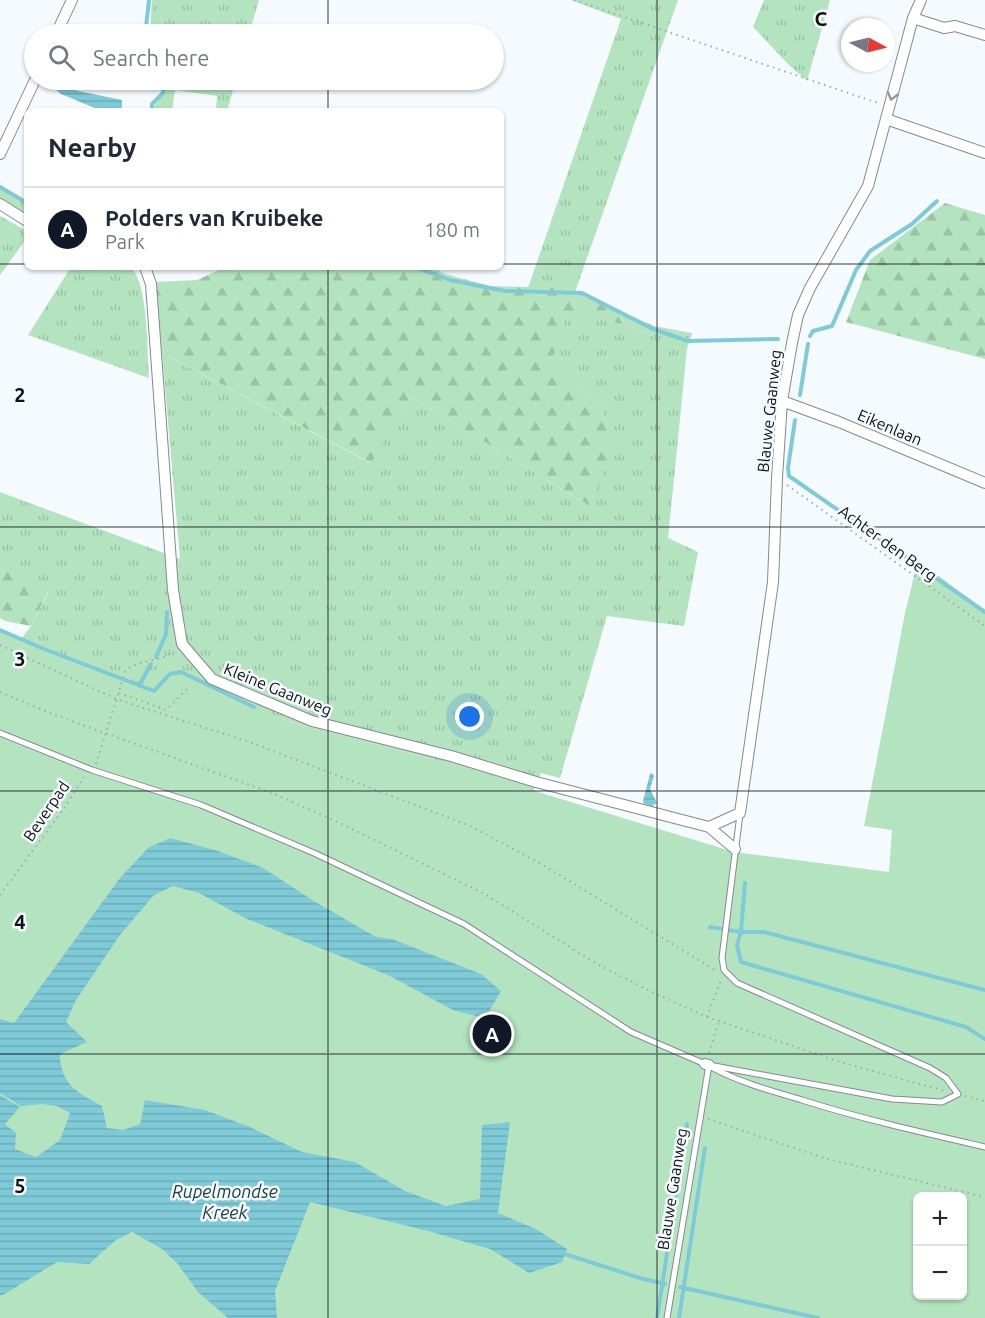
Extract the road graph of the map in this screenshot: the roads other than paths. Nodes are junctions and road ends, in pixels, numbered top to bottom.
1 (72, 0) edge
2 (921, 0) edge
3 (913, 18) junction
4 (61, 24) edge
5 (985, 34) edge
6 (30, 90) edge
7 (886, 119) junction
8 (985, 153) edge
9 (0, 154) edge
10 (0, 204) edge
11 (24, 219) edge
12 (147, 270) edge
13 (782, 400) junction
14 (985, 483) edge
15 (0, 733) edge
16 (740, 813) junction
17 (709, 827) junction
18 (735, 849) junction
19 (707, 1065) junction
20 (985, 1147) edge
21 (667, 1318) edge

1 - 4 street
2 - 3 street, Blauwe Gaanweg
3 - 5 street
3 -> 7 street, Blauwe Gaanweg
6 - 9 street
7 - 8 street
7 - 13 street, Blauwe Gaanweg
10 - 11 street
12 - 17 street, Kleine Gaanweg
13 - 14 street, Eikenlaan
13 - 16 street, Blauwe Gaanweg
15 - 19 lane
16 - 17 street
16 - 18 lane
17 - 18 street, Kleine Gaanweg
18 - 19 lane
19 - 20 lane
19 - 21 lane, Blauwe Gaanweg

